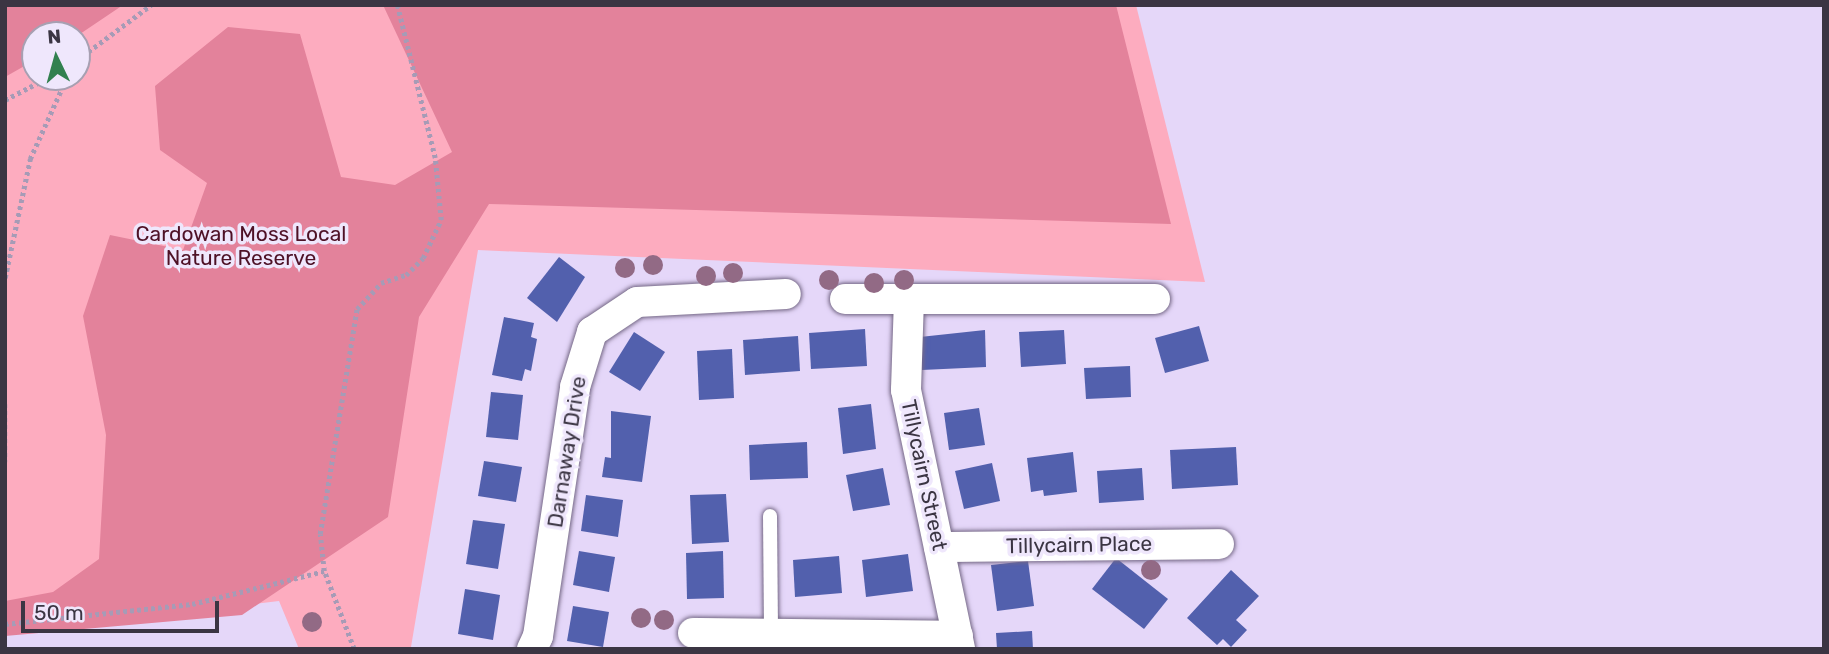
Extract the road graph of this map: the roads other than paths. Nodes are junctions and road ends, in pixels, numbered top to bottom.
1 (786, 294) dead end
2 (845, 299) dead end
3 (909, 299) junction
4 (1155, 299) dead end
5 (769, 516) dead end
6 (1219, 544) dead end
7 (939, 547) junction
8 (692, 633) dead end
9 (771, 634) junction
10 (959, 643) edge
11 (531, 649) edge

1 - 11 street, Darnaway Drive
2 - 3 street
3 - 4 street
3 - 7 street, Tillycairn Street
5 - 9 lane
6 - 7 street, Tillycairn Place
7 - 10 street, Tillycairn Street
8 - 9 street
9 - 10 street

